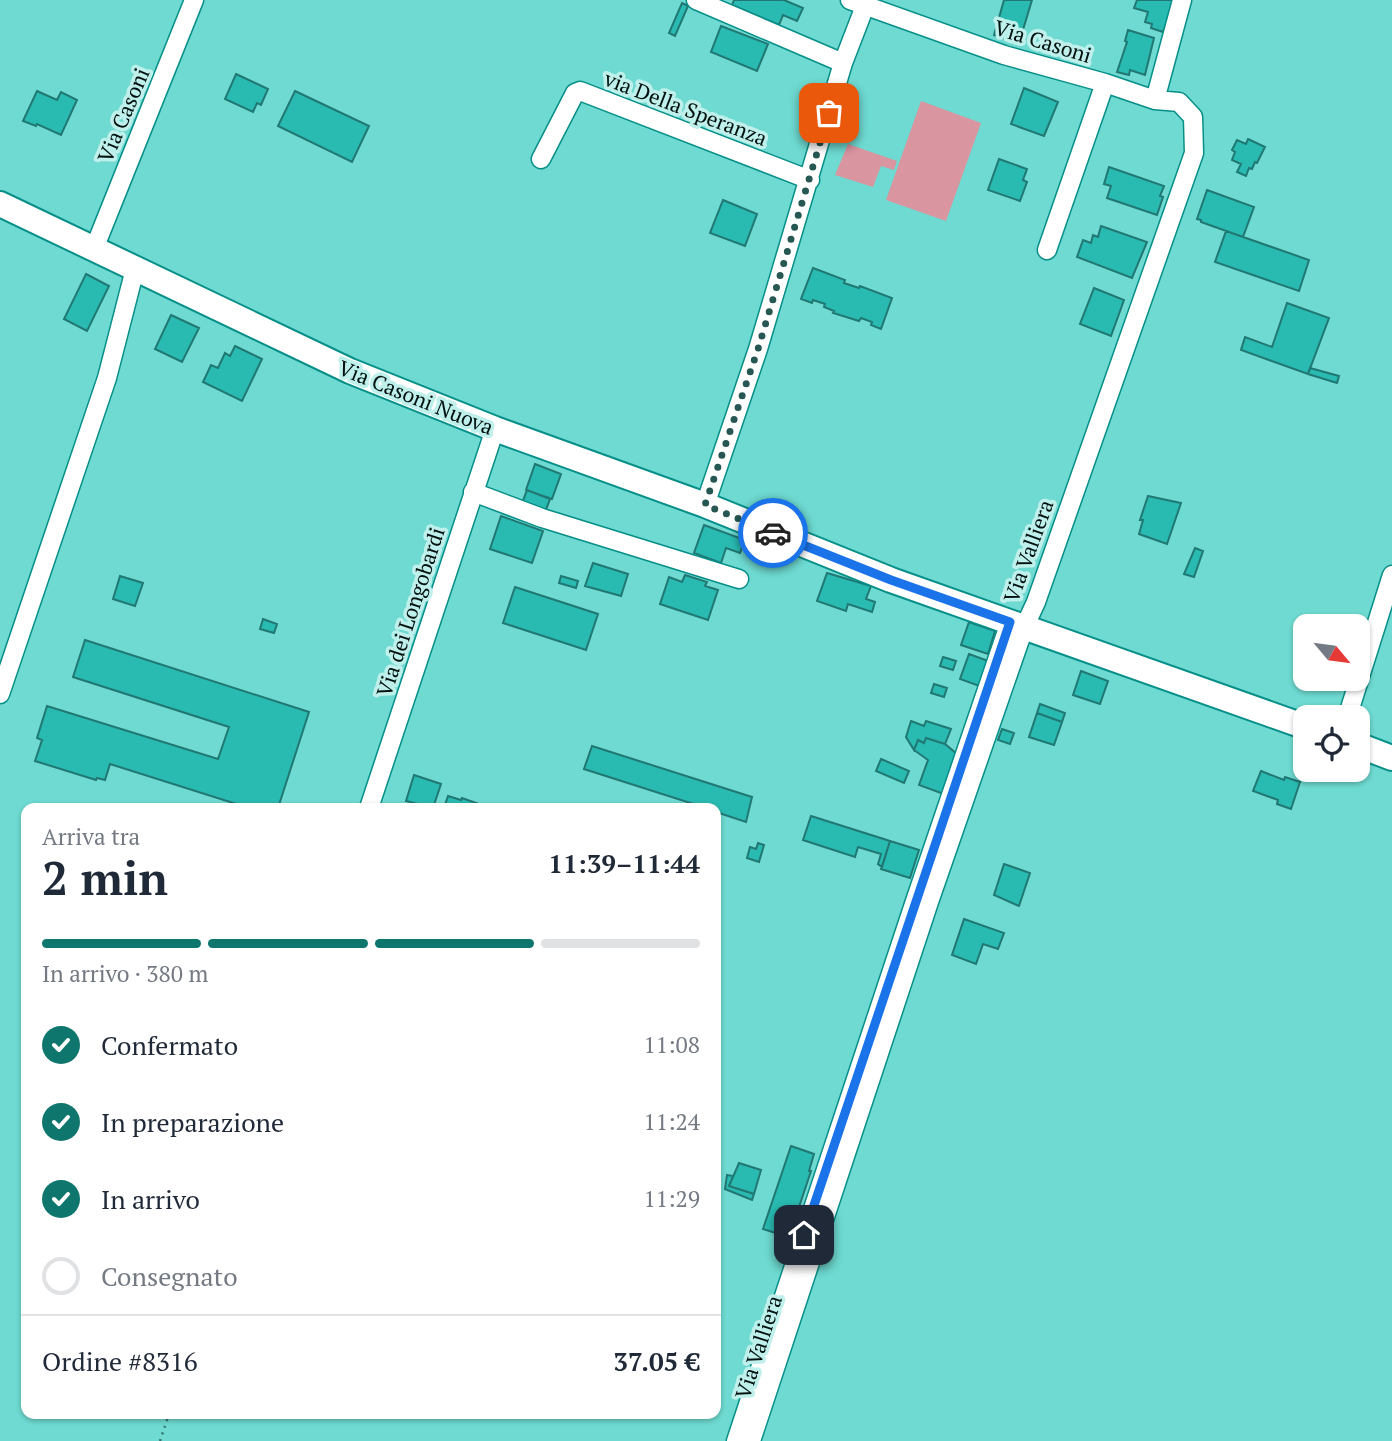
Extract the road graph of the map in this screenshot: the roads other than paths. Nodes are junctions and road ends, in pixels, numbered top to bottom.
1 (194, 0) edge
2 (696, 0) edge
3 (1182, 0) edge
4 (857, 3) edge
5 (844, 63) junction
6 (1105, 83) junction
7 (1155, 100) junction
8 (541, 159) dead end
9 (810, 180) junction
10 (0, 204) edge
11 (94, 249) junction
12 (1047, 250) dead end
13 (135, 269) junction
14 (495, 429) junction
15 (473, 492) junction
16 (705, 505) junction
17 (1392, 575) edge
18 (739, 579) dead end
19 (1017, 625) junction
20 (0, 694) edge
21 (1351, 705) edge
22 (1293, 722) edge
23 (1370, 750) edge
24 (1392, 758) edge
25 (371, 803) edge
26 (922, 902) junction
27 (736, 1441) edge
28 (751, 1441) edge

1 - 11 street, Via Casoni
2 - 5 street
3 - 7 street
4 - 5 street
4 - 6 street, Via Casoni
5 - 9 street
6 - 7 street, Via Casoni
6 - 12 street, Via Casoni
7 - 19 street, Via Valliera
8 - 9 street, via Della Speranza
9 - 16 street
10 - 11 main road, Via Casoni Nuova
11 - 13 main road, Via Casoni Nuova
13 - 14 main road, Via Casoni Nuova
13 - 20 street
14 - 15 street, Via dei Longobardi
14 - 16 main road, Via Casoni Nuova
15 - 18 street
15 - 25 street, Via dei Longobardi
16 - 19 main road, Via Casoni Nuova
17 - 21 street
19 - 22 main road, Via Casoni Nuova
19 - 26 street, Via Valliera
23 - 24 main road
26 - 27 street, Via Valliera
26 - 28 street, Via Valliera

